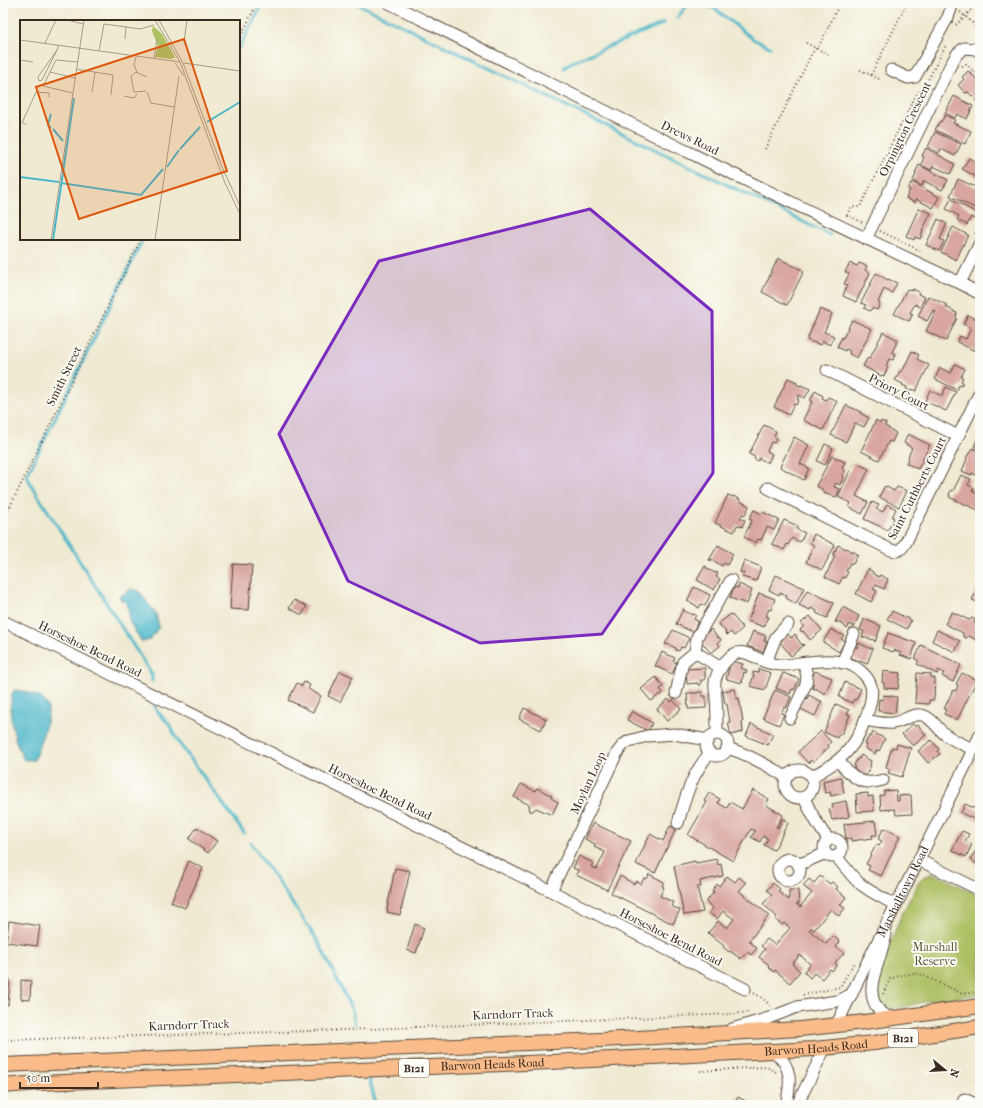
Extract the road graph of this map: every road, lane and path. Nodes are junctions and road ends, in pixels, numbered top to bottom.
1 (257, 3) edge
2 (389, 3) edge
3 (840, 3) edge
4 (907, 3) edge
5 (978, 3) edge
6 (953, 4) edge
7 (965, 16) junction
8 (956, 25) dead end
9 (980, 35) edge
10 (240, 38) edge
11 (806, 43) dead end
12 (816, 48) junction
13 (980, 53) edge
14 (828, 54) dead end
15 (860, 70) dead end
16 (891, 70) dead end
17 (871, 75) junction
18 (879, 79) dead end
19 (765, 149) dead end
20 (866, 239) junction
21 (141, 240) edge
22 (980, 243) edge
23 (960, 283) junction
24 (980, 294) edge
25 (827, 370) dead end
26 (980, 392) edge
27 (958, 436) junction
28 (768, 488) dead end
29 (3, 521) edge
30 (731, 580) dead end
31 (3, 621) edge
32 (788, 624) dead end
33 (854, 634) dead end
34 (695, 652) junction
35 (766, 662) junction
36 (842, 662) junction
37 (804, 663) junction
38 (721, 668) junction
39 (676, 693) dead end
40 (790, 718) dead end
41 (865, 720) junction
42 (980, 735) edge
43 (712, 737) junction
44 (727, 748) junction
45 (973, 749) junction
46 (710, 753) junction
47 (838, 761) junction
48 (786, 777) junction
49 (812, 778) junction
50 (883, 780) dead end
51 (804, 798) junction
52 (678, 823) dead end
53 (829, 840) junction
54 (831, 854) junction
55 (919, 860) junction
56 (798, 865) dead end
57 (980, 890) edge
58 (551, 891) junction
59 (893, 910) junction
60 (855, 960) dead end
61 (746, 989) joint
62 (980, 991) edge
63 (808, 993) junction
64 (852, 994) junction
65 (802, 995) dead end
66 (873, 998) junction
67 (777, 1003) dead end
68 (811, 1005) junction
69 (771, 1006) junction
70 (980, 1006) edge
71 (764, 1008) dead end
72 (753, 1012) dead end
73 (892, 1019) junction
74 (836, 1026) junction
75 (980, 1027) edge
76 (714, 1034) junction
77 (3, 1040) edge
78 (825, 1048) junction
79 (774, 1052) junction
80 (3, 1065) edge
81 (3, 1086) edge
82 (964, 1099) dead end
83 (786, 1105) edge
84 (797, 1105) edge
85 (978, 1105) edge

1 - 10 path
2 - 20 street, Drews Road
3 - 12 path
4 - 17 path
5 - 7 path
6 - 7 path
6 - 16 street
7 - 8 path
7 - 9 path
11 - 12 path
12 - 14 path
12 - 19 path
13 - 20 street, Orpington Crescent
15 - 17 path
17 - 18 path
20 - 23 street, Drews Road
21 - 29 path, Smith Street
22 - 23 street
23 - 24 street, Drews Road
25 - 27 street, Priory Court
26 - 27 street, Saint Cuthberts Court
27 - 28 street, Saint Cuthberts Court
30 - 34 street
31 - 58 street, Horseshoe Bend Road
32 - 35 street
33 - 36 street
34 - 38 street
34 - 39 street
35 - 37 street
35 - 38 street
36 - 37 street
36 - 41 street
37 - 40 street
38 - 43 street
41 - 45 street
41 - 47 street
42 - 45 street, Marshalltown Road
43 - 44 street
43 - 46 street
43 - 58 street, Moylan Loop
44 - 46 street
44 - 48 street
45 - 55 street, Marshalltown Road
46 - 52 street
47 - 49 street
47 - 50 street
48 - 49 street
48 - 51 street
49 - 51 street
51 - 53 street
53 - 54 street
53 - 54 street
54 - 56 street
54 - 59 street
55 - 57 street
55 - 59 street, Marshalltown Road
58 - 61 street, Horseshoe Bend Road
59 - 64 street, Marshalltown Road
59 - 66 street
60 - 63 path
61 - 69 path
62 - 66 path
63 - 65 path
63 - 68 path
64 - 68 street
64 - 74 street, Marshalltown Road
66 - 73 street
67 - 69 path
68 - 76 street
69 - 71 path
70 - 73 main road, Barwon Heads Road / B121
72 - 77 path, Karndorr Track
73 - 74 main road, Barwon Heads Road / B121
74 - 76 main road, Barwon Heads Road / B121
74 - 78 main road, Marshalltown Road
75 - 78 main road, Barwon Heads Road / B121
76 - 80 main road, Barwon Heads Road / B121
78 - 79 main road, Barwon Heads Road / B121
78 - 84 street
79 - 81 main road, Barwon Heads Road / B121
79 - 83 street
82 - 85 street

